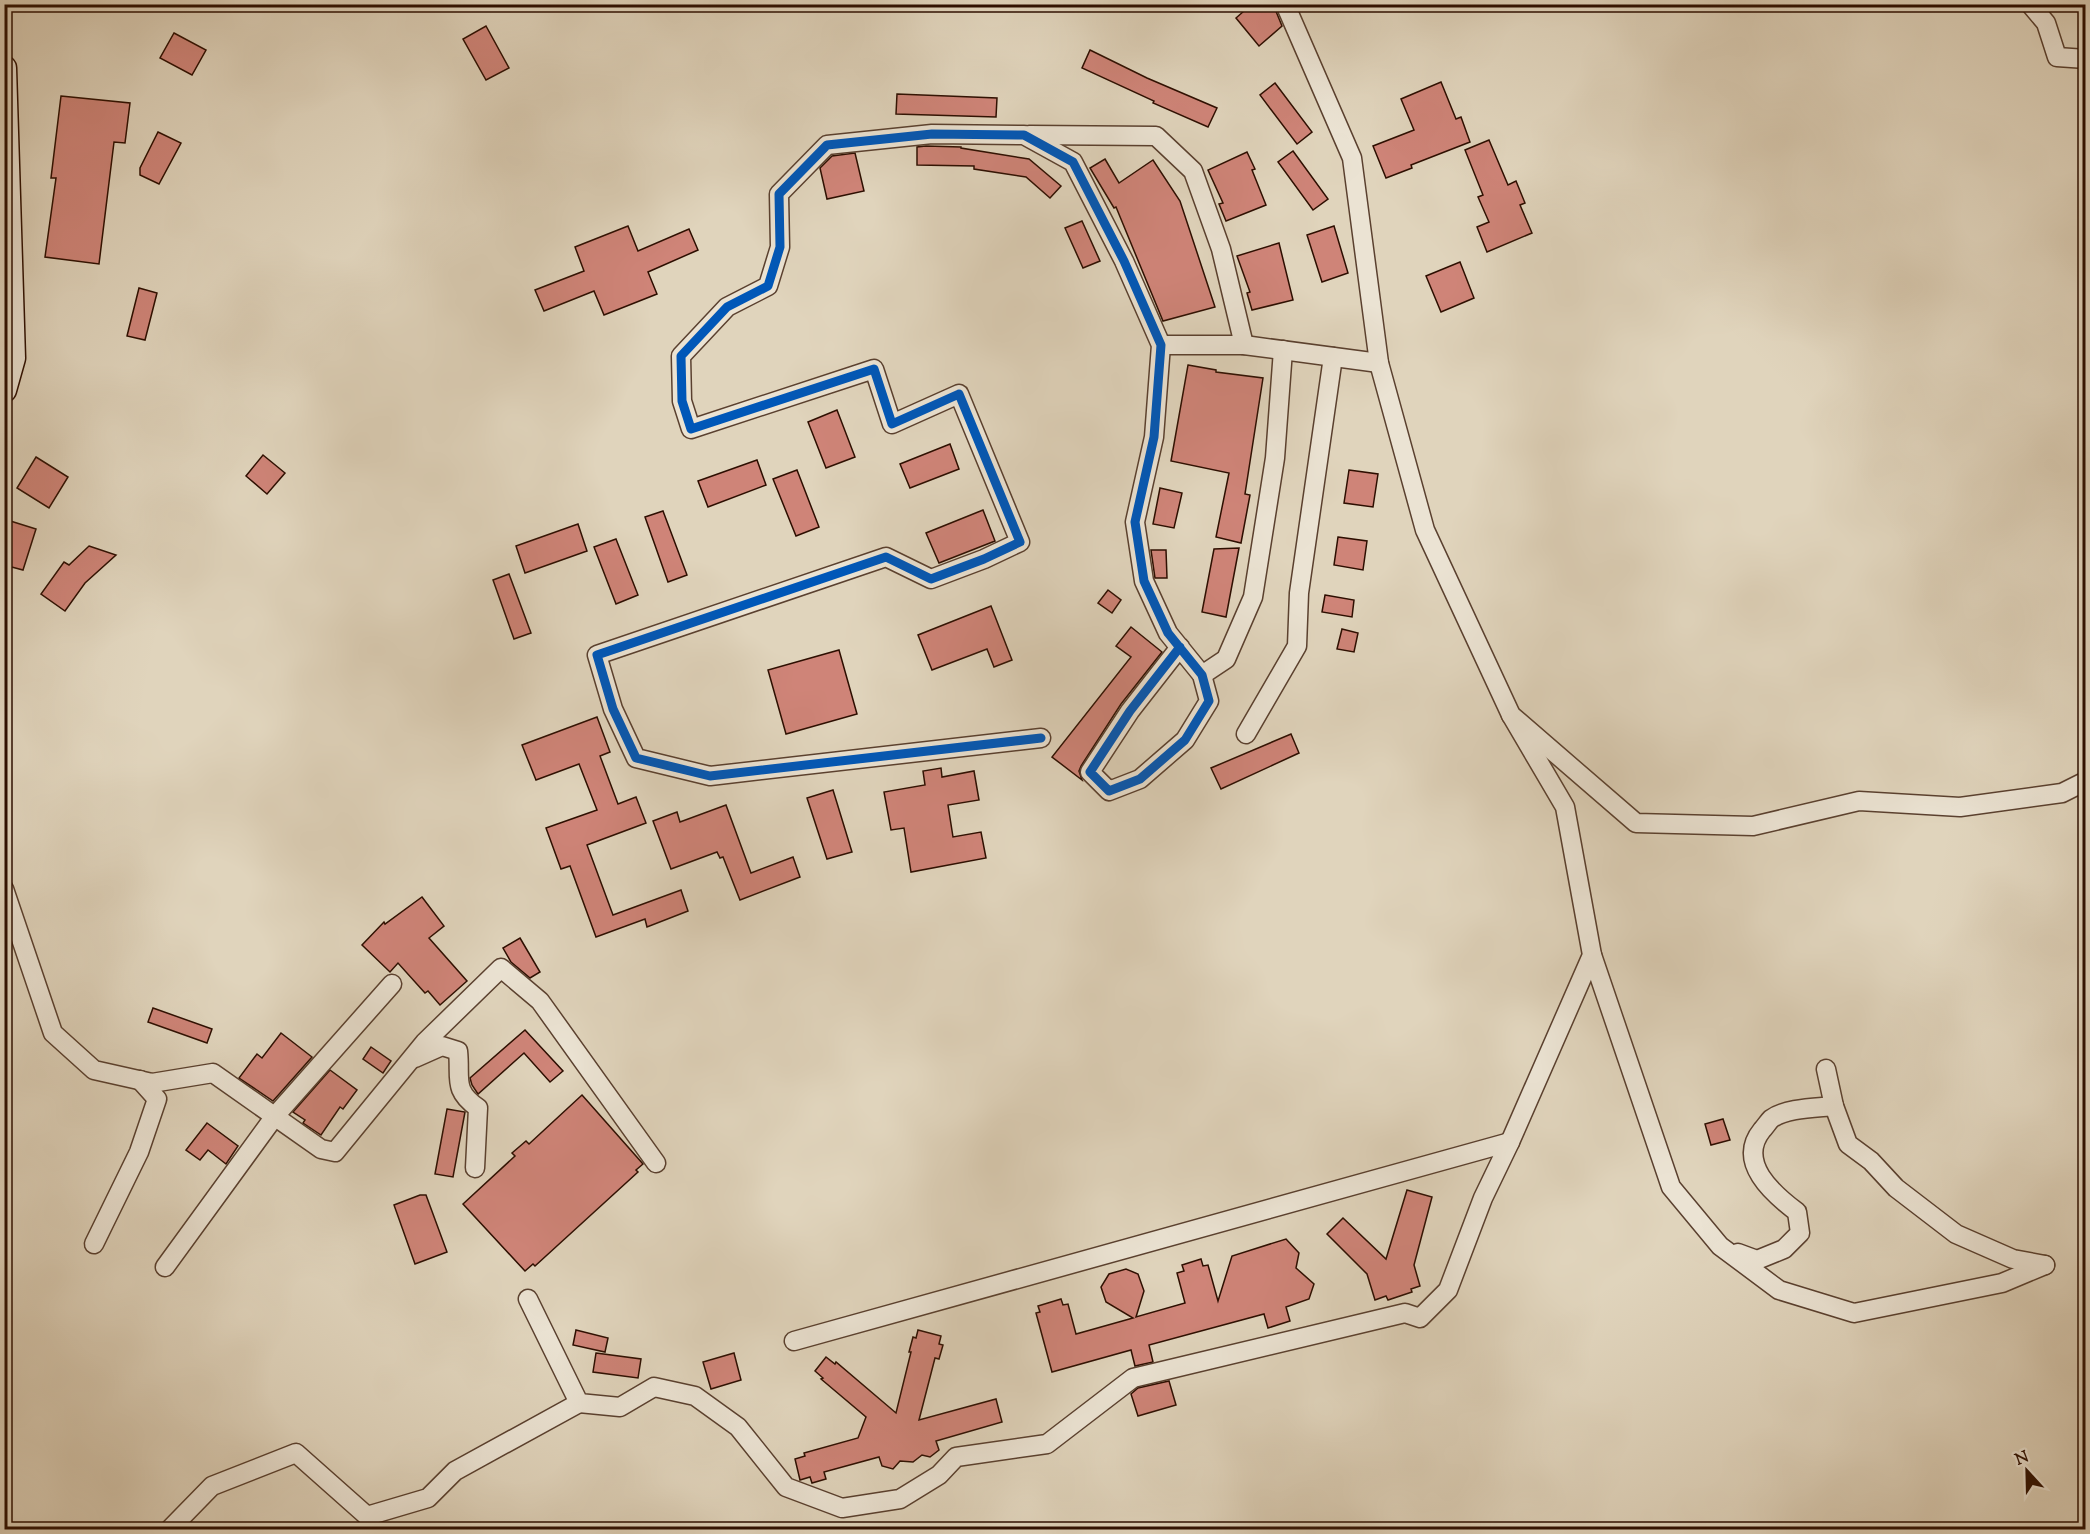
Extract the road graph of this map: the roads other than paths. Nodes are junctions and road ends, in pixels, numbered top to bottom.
1 (1285, 4) edge
2 (2030, 4) edge
3 (2085, 59) edge
4 (4, 68) edge
5 (1024, 135) junction
6 (1161, 345) junction
7 (1244, 345) junction
8 (1283, 350) junction
9 (1333, 357) junction
10 (1379, 363) junction
11 (4, 390) edge
12 (1180, 647) junction
13 (1202, 675) junction
14 (1511, 715) junction
15 (1246, 734) dead end
16 (1041, 738) dead end
17 (2085, 781) edge
18 (4, 889) edge
19 (1592, 956) junction
20 (392, 984) dead end
21 (408, 1061) junction
22 (1826, 1069) dead end
23 (140, 1080) junction
24 (1834, 1106) junction
25 (275, 1116) junction
26 (1510, 1142) junction
27 (656, 1163) dead end
28 (475, 1168) dead end
29 (94, 1244) dead end
30 (1720, 1246) junction
31 (165, 1267) dead end
32 (528, 1299) dead end
33 (794, 1341) dead end
34 (579, 1402) junction
35 (366, 1522) edge
36 (169, 1530) edge

1 - 10 street
2 - 3 street
4 - 11 street
5 - 6 street
5 - 7 street
5 - 16 street
6 - 7 street
6 - 12 street
7 - 8 street
8 - 9 street
8 - 13 street
9 - 10 street
9 - 15 street
10 - 14 street
12 - 13 street
12 - 13 street
14 - 17 street
14 - 19 street
18 - 23 street
19 - 26 street
19 - 30 street
20 - 25 street
21 - 25 street
21 - 27 street
21 - 28 street
22 - 24 street
23 - 25 street
23 - 29 street
24 - 30 street
24 - 30 street
25 - 31 street
26 - 33 street
26 - 34 street
32 - 34 street
34 - 35 street
35 - 36 street

